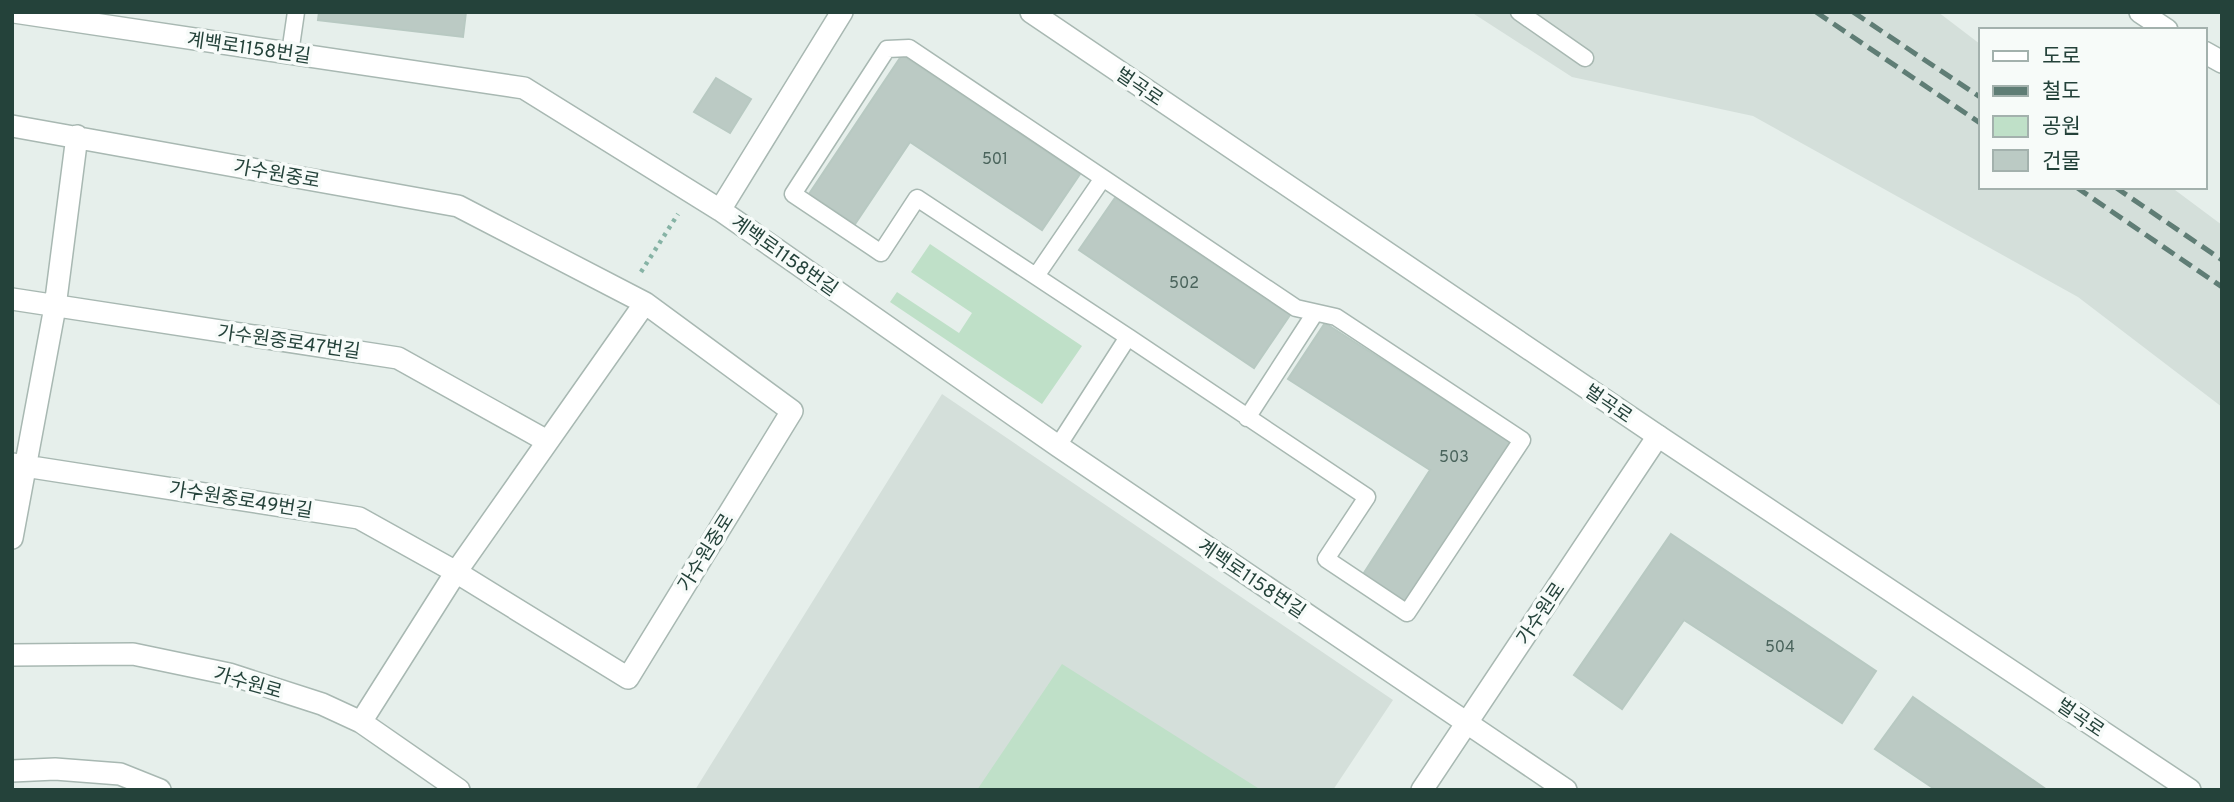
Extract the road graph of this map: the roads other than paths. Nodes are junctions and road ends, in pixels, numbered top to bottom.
1 (14, 12) edge
2 (296, 12) edge
3 (842, 12) edge
4 (1031, 12) edge
5 (1519, 12) edge
6 (2140, 12) edge
7 (2164, 28) edge
8 (290, 53) junction
9 (2206, 53) edge
10 (1585, 58) dead end
11 (2222, 62) edge
12 (12, 126) edge
13 (76, 136) junction
14 (1103, 178) junction
15 (720, 209) junction
16 (1036, 276) junction
17 (636, 298) junction
18 (12, 299) edge
19 (55, 306) junction
20 (1315, 313) junction
21 (1128, 337) junction
22 (1248, 418) junction
23 (1658, 436) junction
24 (547, 441) junction
25 (1058, 446) junction
26 (20, 464) edge
27 (12, 538) edge
28 (456, 572) junction
29 (12, 655) edge
30 (361, 722) junction
31 (1466, 723) junction
32 (12, 771) edge
33 (160, 790) edge
34 (459, 790) edge
35 (1422, 790) edge
36 (1566, 790) edge
37 (2190, 790) edge

1 - 8 street, 계백로1158번길
2 - 8 lane
3 - 15 street
4 - 23 street, 벌곡로
5 - 10 lane
6 - 7 street
8 - 15 street, 계백로1158번길
9 - 11 street
12 - 13 street, 가수원중로
13 - 17 street, 가수원중로
13 - 19 street
14 - 16 lane
14 - 16 lane
14 - 20 lane
15 - 25 street, 계백로1158번길
16 - 21 lane
17 - 24 street
17 - 28 street, 가수원중로
18 - 19 street, 가수원중로47번길
19 - 24 street, 가수원중로47번길
19 - 26 street
20 - 22 lane
20 - 22 lane
21 - 22 lane
21 - 25 lane
23 - 31 street, 가수원로
23 - 37 street, 벌곡로
24 - 28 street
25 - 31 street, 계백로1158번길
26 - 27 street
26 - 28 street, 가수원중로49번길
28 - 30 street
29 - 30 street, 가수원로
30 - 34 street, 가수원로
31 - 35 street, 가수원로
31 - 36 street, 계백로1158번길
32 - 33 street

